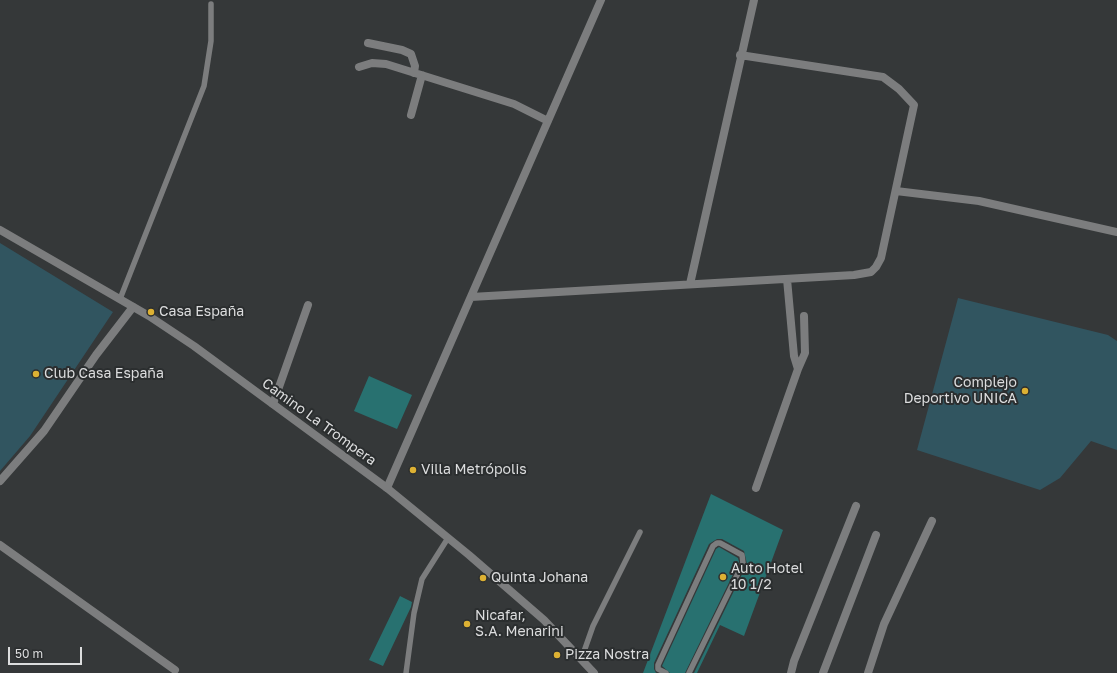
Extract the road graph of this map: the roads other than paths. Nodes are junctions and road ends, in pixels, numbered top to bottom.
1 (601, 0) edge
2 (754, 0) edge
3 (211, 4) dead end
4 (368, 43) dead end
5 (740, 55) junction
6 (359, 67) dead end
7 (418, 74) junction
8 (411, 115) dead end
9 (548, 121) junction
10 (896, 191) junction
11 (0, 230) edge
12 (1117, 232) edge
13 (787, 279) junction
14 (690, 284) junction
15 (471, 297) junction
16 (120, 299) junction
17 (308, 305) dead end
18 (133, 307) junction
19 (804, 316) dead end
20 (798, 369) junction
21 (273, 404) junction
22 (0, 481) edge
23 (387, 488) junction
24 (756, 488) dead end
25 (856, 506) dead end
26 (932, 521) dead end
27 (640, 532) dead end
28 (876, 535) dead end
29 (448, 538) junction
30 (0, 545) edge
31 (581, 660) junction
32 (175, 670) dead end
33 (406, 673) edge
34 (594, 673) edge
35 (666, 673) edge
36 (689, 673) edge
37 (791, 673) edge
38 (823, 673) edge
39 (868, 673) edge

1 - 9 street
2 - 5 street
3 - 16 lane
4 - 7 street
5 - 10 street
5 - 14 street
6 - 7 street
7 - 8 street
7 - 9 street
9 - 15 street
10 - 12 street
10 - 13 street
11 - 16 street, Camino La Trompera
13 - 14 street
13 - 20 street
14 - 15 street
15 - 23 street
16 - 18 street, Camino La Trompera
17 - 21 street
18 - 21 street, Camino La Trompera
18 - 22 street
19 - 20 street
20 - 24 street
21 - 23 street, Camino La Trompera
23 - 29 street, Camino La Trompera
25 - 37 street
26 - 39 street
27 - 31 lane
28 - 38 street
29 - 31 street, Camino La Trompera
29 - 33 lane
30 - 32 street
31 - 34 street, Camino La Trompera
35 - 36 lane

